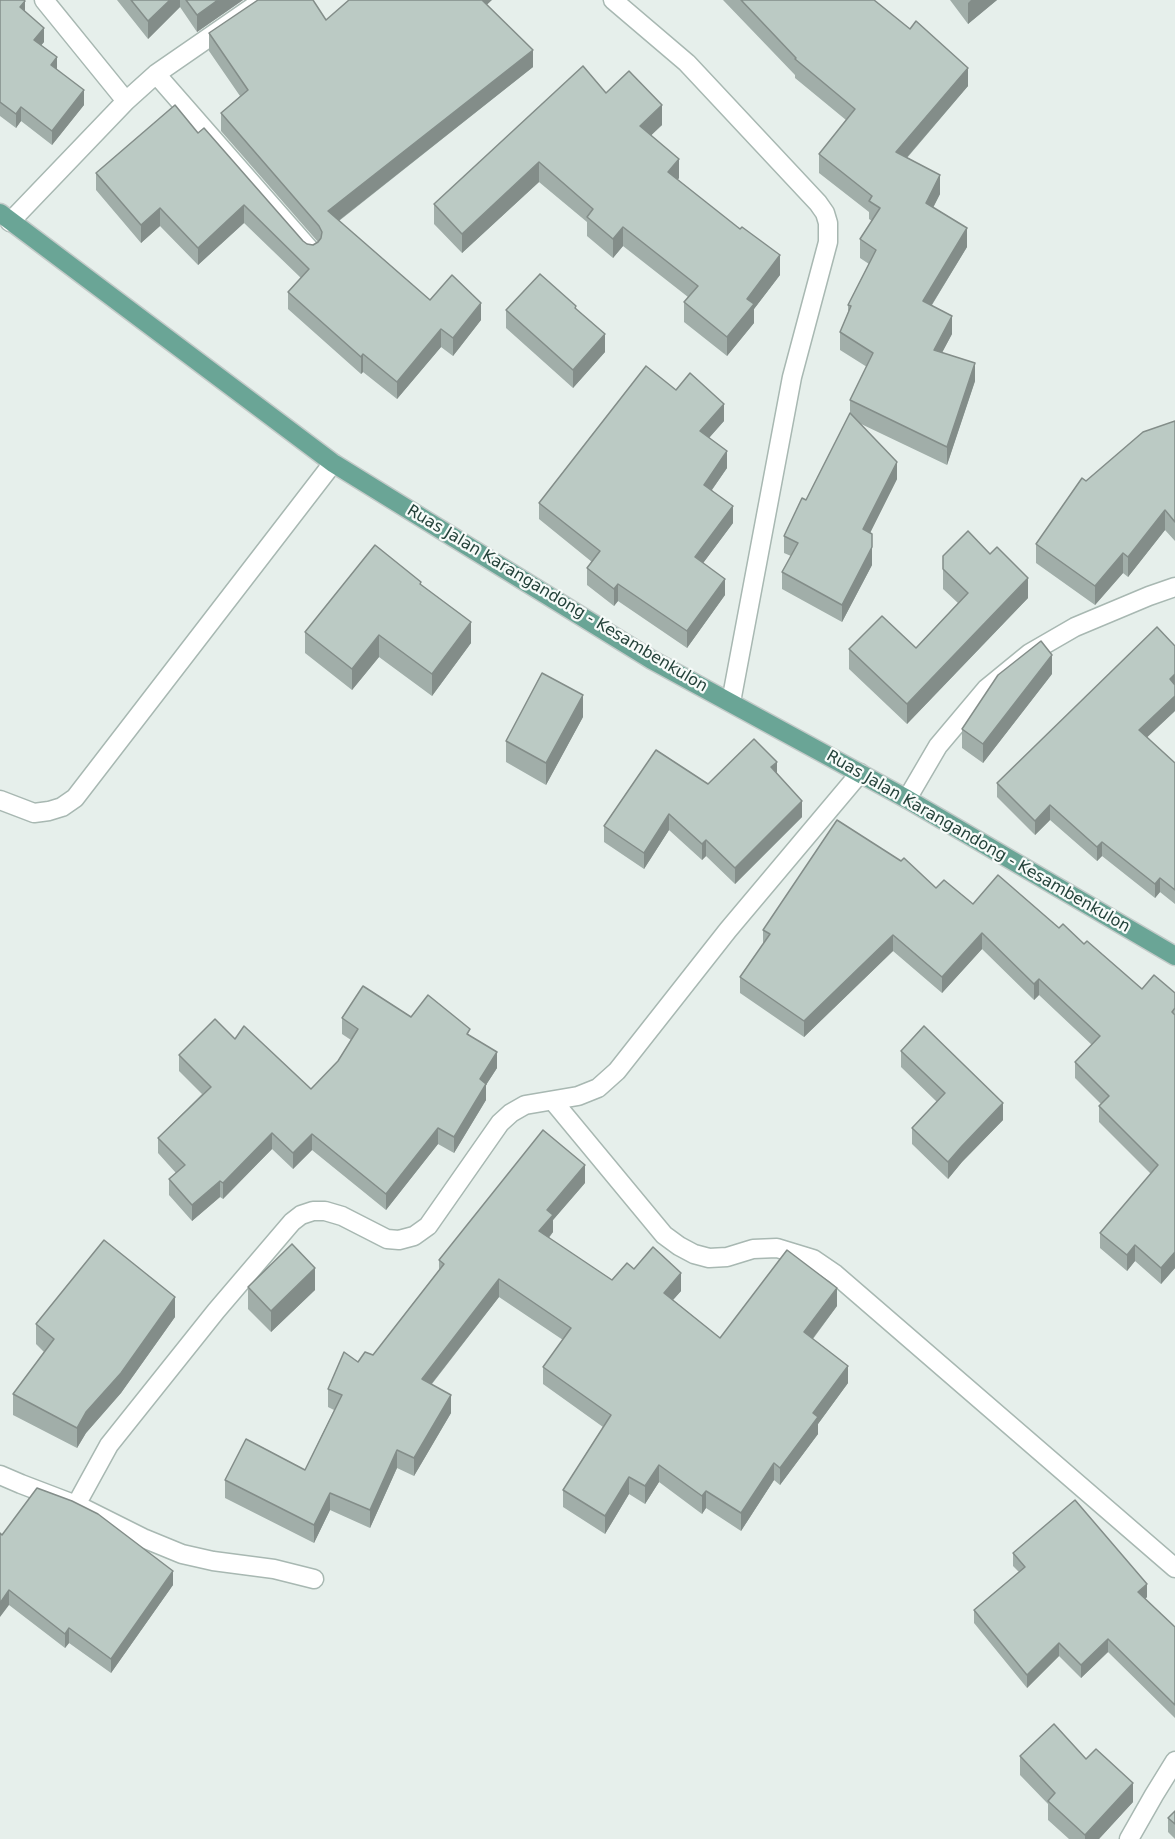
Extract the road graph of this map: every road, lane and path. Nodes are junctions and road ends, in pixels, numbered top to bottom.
1 (44, 0) edge
2 (263, 0) edge
3 (613, 0) edge
4 (156, 74) junction
5 (126, 100) junction
6 (5, 218) edge
7 (311, 250) edge
8 (333, 463) junction
9 (1175, 587) edge
10 (730, 702) junction
11 (860, 773) junction
12 (907, 799) junction
13 (0, 800) edge
14 (1175, 956) edge
15 (553, 1101) junction
16 (0, 1474) edge
17 (76, 1505) junction
18 (1175, 1568) edge
19 (314, 1579) dead end
20 (1175, 1761) edge
21 (1129, 1839) edge

1 - 5 street
2 - 4 street
3 - 10 street
4 - 5 street
4 - 7 street
5 - 6 street
6 - 8 main road, Ruas Jalan Karangandong - Kesambenkulon
8 - 10 main road, Ruas Jalan Karangandong - Kesambenkulon
8 - 13 street
9 - 12 street
10 - 11 main road, Ruas Jalan Karangandong - Kesambenkulon
11 - 12 main road, Ruas Jalan Karangandong - Kesambenkulon
11 - 15 street
12 - 14 main road, Ruas Jalan Karangandong - Kesambenkulon
15 - 17 street
15 - 18 street
16 - 17 street
17 - 19 street
20 - 21 street

